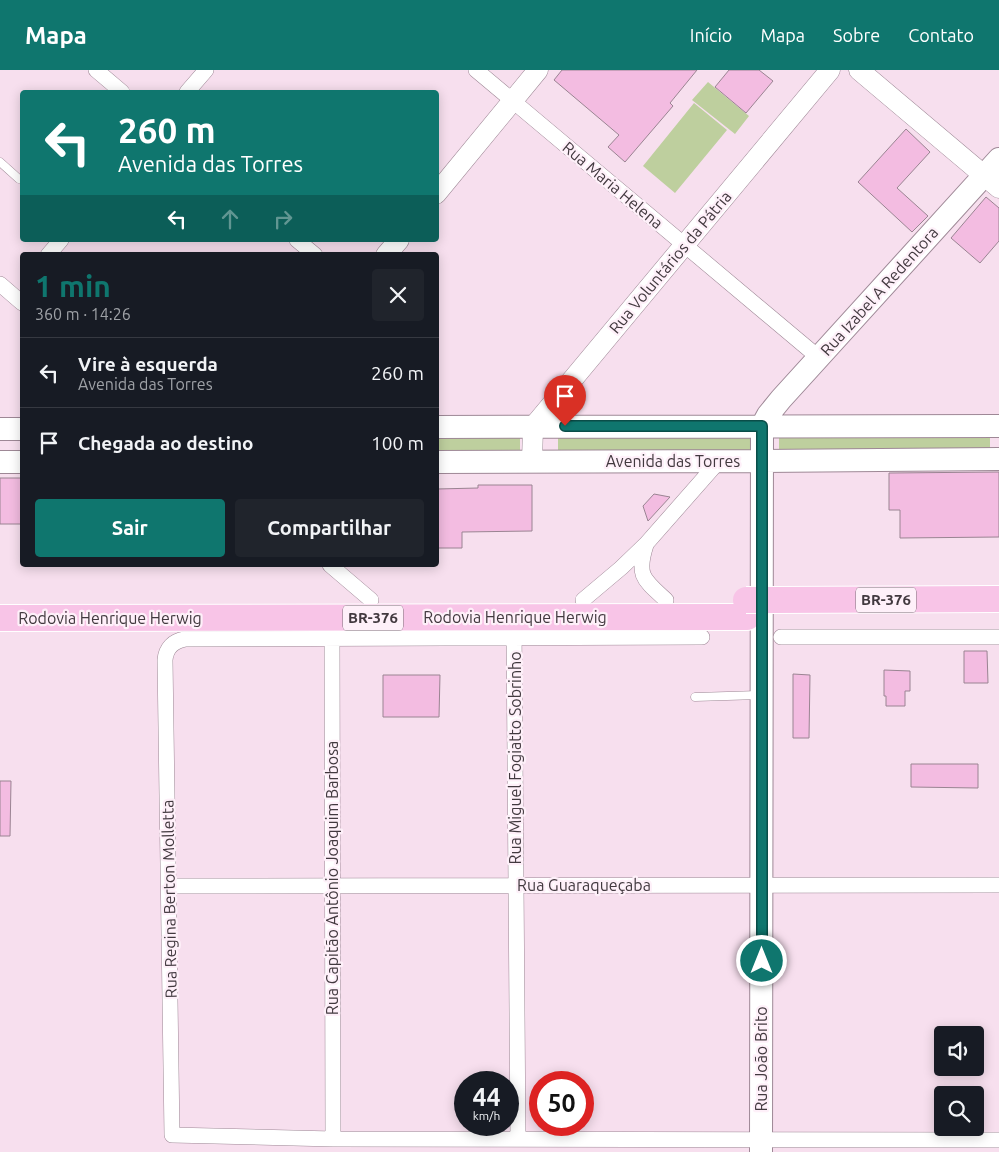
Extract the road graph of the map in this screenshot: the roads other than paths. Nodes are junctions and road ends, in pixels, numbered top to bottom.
1 (96, 70) edge
2 (206, 70) edge
3 (476, 70) edge
4 (538, 70) edge
5 (830, 70) edge
6 (859, 70) edge
7 (120, 90) edge
8 (189, 90) edge
9 (513, 101) junction
10 (0, 162) edge
11 (994, 174) edge
12 (19, 179) dead end
13 (439, 190) edge
14 (59, 242) edge
15 (299, 242) edge
16 (397, 242) edge
17 (684, 245) junction
18 (51, 252) edge
19 (311, 252) edge
20 (389, 252) edge
21 (0, 284) edge
22 (20, 295) edge
23 (818, 357) junction
24 (802, 376) junction
25 (762, 426) junction
26 (818, 426) junction
27 (999, 426) edge
28 (439, 427) edge
29 (532, 427) junction
30 (0, 429) edge
31 (20, 429) edge
32 (999, 459) edge
33 (719, 461) junction
34 (762, 461) junction
35 (0, 462) edge
36 (20, 462) edge
37 (439, 462) edge
38 (532, 462) junction
39 (646, 544) junction
40 (332, 567) edge
41 (999, 599) edge
42 (371, 600) junction
43 (583, 600) junction
44 (666, 600) junction
45 (0, 601) edge
46 (746, 609) junction
47 (999, 617) edge
48 (0, 618) edge
49 (776, 618) junction
50 (332, 628) junction
51 (514, 628) junction
52 (702, 637) dead end
53 (999, 637) edge
54 (761, 695) junction
55 (695, 697) dead end
56 (761, 885) junction
57 (999, 885) edge
58 (169, 886) junction
59 (332, 886) junction
60 (516, 886) junction
61 (333, 1139) junction
62 (518, 1139) junction
63 (999, 1140) edge
64 (762, 1146) edge
65 (322, 1152) edge

1 - 7 street
2 - 8 street
3 - 9 street, Rua Maria Helena
4 - 9 street
5 - 17 street, Rua Voluntários da Pátria
6 - 11 street
9 - 13 street
9 - 17 street, Rua Maria Helena
10 - 12 lane
11 - 23 main road, Rua Izabel A Redentora
14 - 18 street
15 - 19 street
16 - 20 street
17 - 23 street, Rua Maria Helena
17 - 29 street, Rua Voluntários da Pátria
21 - 22 street
23 - 24 main road, Rua Izabel A Redentora
24 - 25 main road, Rua Izabel A Redentora
24 - 26 main road
25 - 26 main road
25 - 29 main road
25 - 34 main road, Rua João Brito
26 - 27 main road
28 - 29 main road
29 - 38 street
30 - 31 main road
32 - 34 main road, Avenida das Torres
33 - 34 main road, Avenida das Torres
33 - 38 main road, Avenida das Torres
33 - 39 street
34 - 54 main road, Rua João Brito
35 - 36 main road
37 - 38 main road, Avenida das Torres
39 - 43 street
39 - 44 street
40 - 42 street
41 - 49 highway, Rodovia Henrique Herwig / BR-376
42 - 43 highway, Rodovia Henrique Herwig / BR-376
42 - 45 highway, Rodovia Henrique Herwig / BR-376
43 - 44 highway, Rodovia Henrique Herwig / BR-376
44 - 46 highway, Rodovia Henrique Herwig / BR-376
46 - 49 highway, Rodovia Henrique Herwig / BR-376
46 - 51 highway, Rodovia Henrique Herwig / BR-376
47 - 49 highway, Rodovia Henrique Herwig / BR-376
48 - 50 highway, Rodovia Henrique Herwig / BR-376
49 - 53 street
50 - 51 highway, Rodovia Henrique Herwig / BR-376
50 - 58 street, Rua Regina Berton Molletta
50 - 59 street, Rua Capitão Antônio Joaquim Barbosa
51 - 52 street
51 - 60 street, Rua Miguel Fogiatto Sobrinho
54 - 55 lane
54 - 56 main road, Rua João Brito
56 - 57 street, Rua Guaraqueçaba
56 - 60 street, Rua Guaraqueçaba
56 - 64 main road, Rua João Brito
58 - 59 street, Rua Guaraqueçaba
58 - 61 street, Rua Regina Berton Molletta
59 - 60 street, Rua Guaraqueçaba
59 - 61 street, Rua Capitão Antônio Joaquim Barbosa
60 - 62 street, Rua Miguel Fogiatto Sobrinho
61 - 62 street
61 - 65 street
62 - 64 street
63 - 64 street

